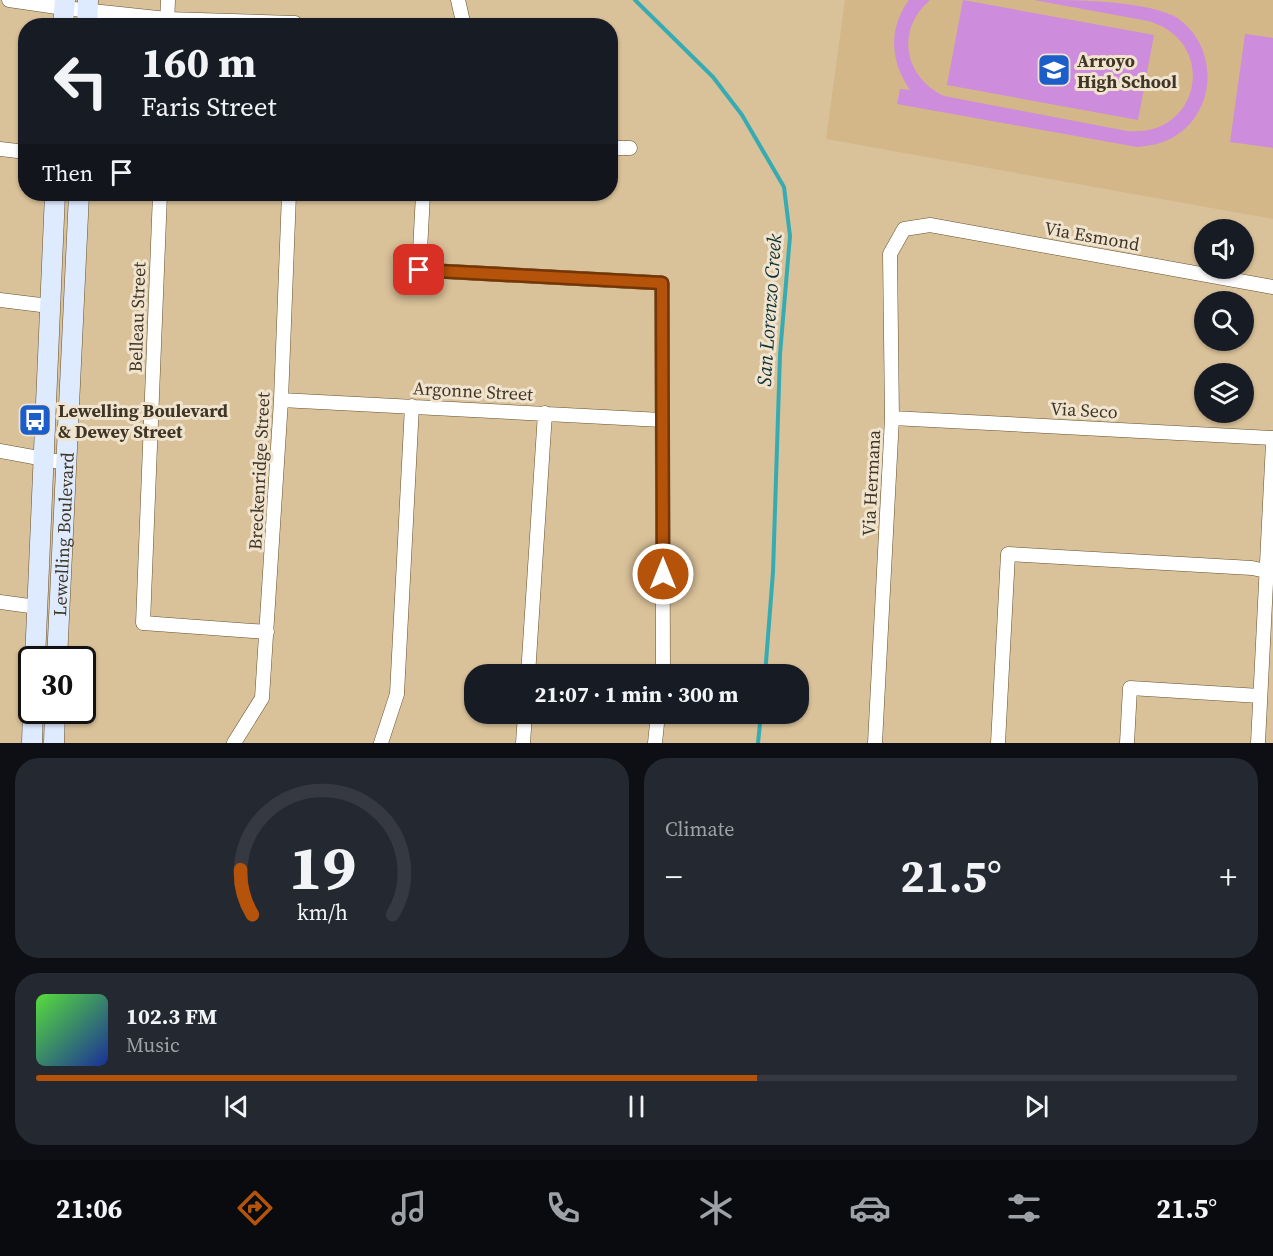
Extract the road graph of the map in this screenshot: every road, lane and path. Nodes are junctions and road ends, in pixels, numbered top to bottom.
1 (9, 0) edge
2 (168, 0) edge
3 (458, 0) edge
4 (64, 11) edge
5 (88, 12) edge
6 (135, 18) edge
7 (167, 18) edge
8 (462, 18) edge
9 (618, 148) edge
10 (630, 148) dead end
11 (0, 149) edge
12 (18, 151) edge
13 (55, 201) edge
14 (79, 201) edge
15 (160, 201) edge
16 (289, 201) edge
17 (423, 201) edge
18 (904, 229) joint
19 (1273, 287) edge
20 (0, 300) edge
21 (49, 306) junction
22 (281, 399) junction
23 (412, 406) junction
24 (545, 413) junction
25 (892, 418) junction
26 (662, 420) junction
27 (1273, 438) edge
28 (1273, 443) edge
29 (0, 451) edge
30 (45, 459) junction
31 (66, 463) junction
32 (1266, 571) junction
33 (0, 602) edge
34 (37, 607) junction
35 (267, 632) junction
36 (35, 646) edge
37 (58, 646) edge
38 (529, 664) edge
39 (664, 664) edge
40 (1260, 696) junction
41 (33, 724) edge
42 (55, 724) edge
43 (524, 724) edge
44 (657, 724) edge
45 (32, 743) edge
46 (54, 743) edge
47 (234, 743) edge
48 (381, 743) edge
49 (523, 743) edge
50 (655, 743) edge
51 (875, 743) edge
52 (998, 743) edge
53 (1127, 743) edge
54 (1258, 743) edge

1 - 4 street
2 - 7 street
3 - 8 street
4 - 5 street
5 - 6 street
9 - 10 street
11 - 12 street
13 - 21 main road, Lewelling Boulevard
14 - 31 main road, Lewelling Boulevard
15 - 35 street, Belleau Street
16 - 22 street, Breckenridge Street
17 - 26 street
18 - 19 street, Via Esmond
18 - 25 street, Via Hermana
20 - 21 street
21 - 30 main road, Lewelling Boulevard
22 - 23 street, Argonne Street
22 - 35 street, Breckenridge Street
23 - 24 street, Argonne Street
23 - 48 street
24 - 26 street, Argonne Street
24 - 38 street
25 - 27 street, Via Seco
25 - 51 street, Via Hermana
26 - 39 street
28 - 32 street
29 - 30 street
30 - 31 street
30 - 34 main road, Lewelling Boulevard
31 - 37 main road, Lewelling Boulevard
32 - 40 street
32 - 52 street
33 - 34 street
34 - 36 main road, Lewelling Boulevard
35 - 47 street, Breckenridge Street
40 - 53 street
40 - 54 street
41 - 45 main road
42 - 46 main road
43 - 49 street
44 - 50 street

